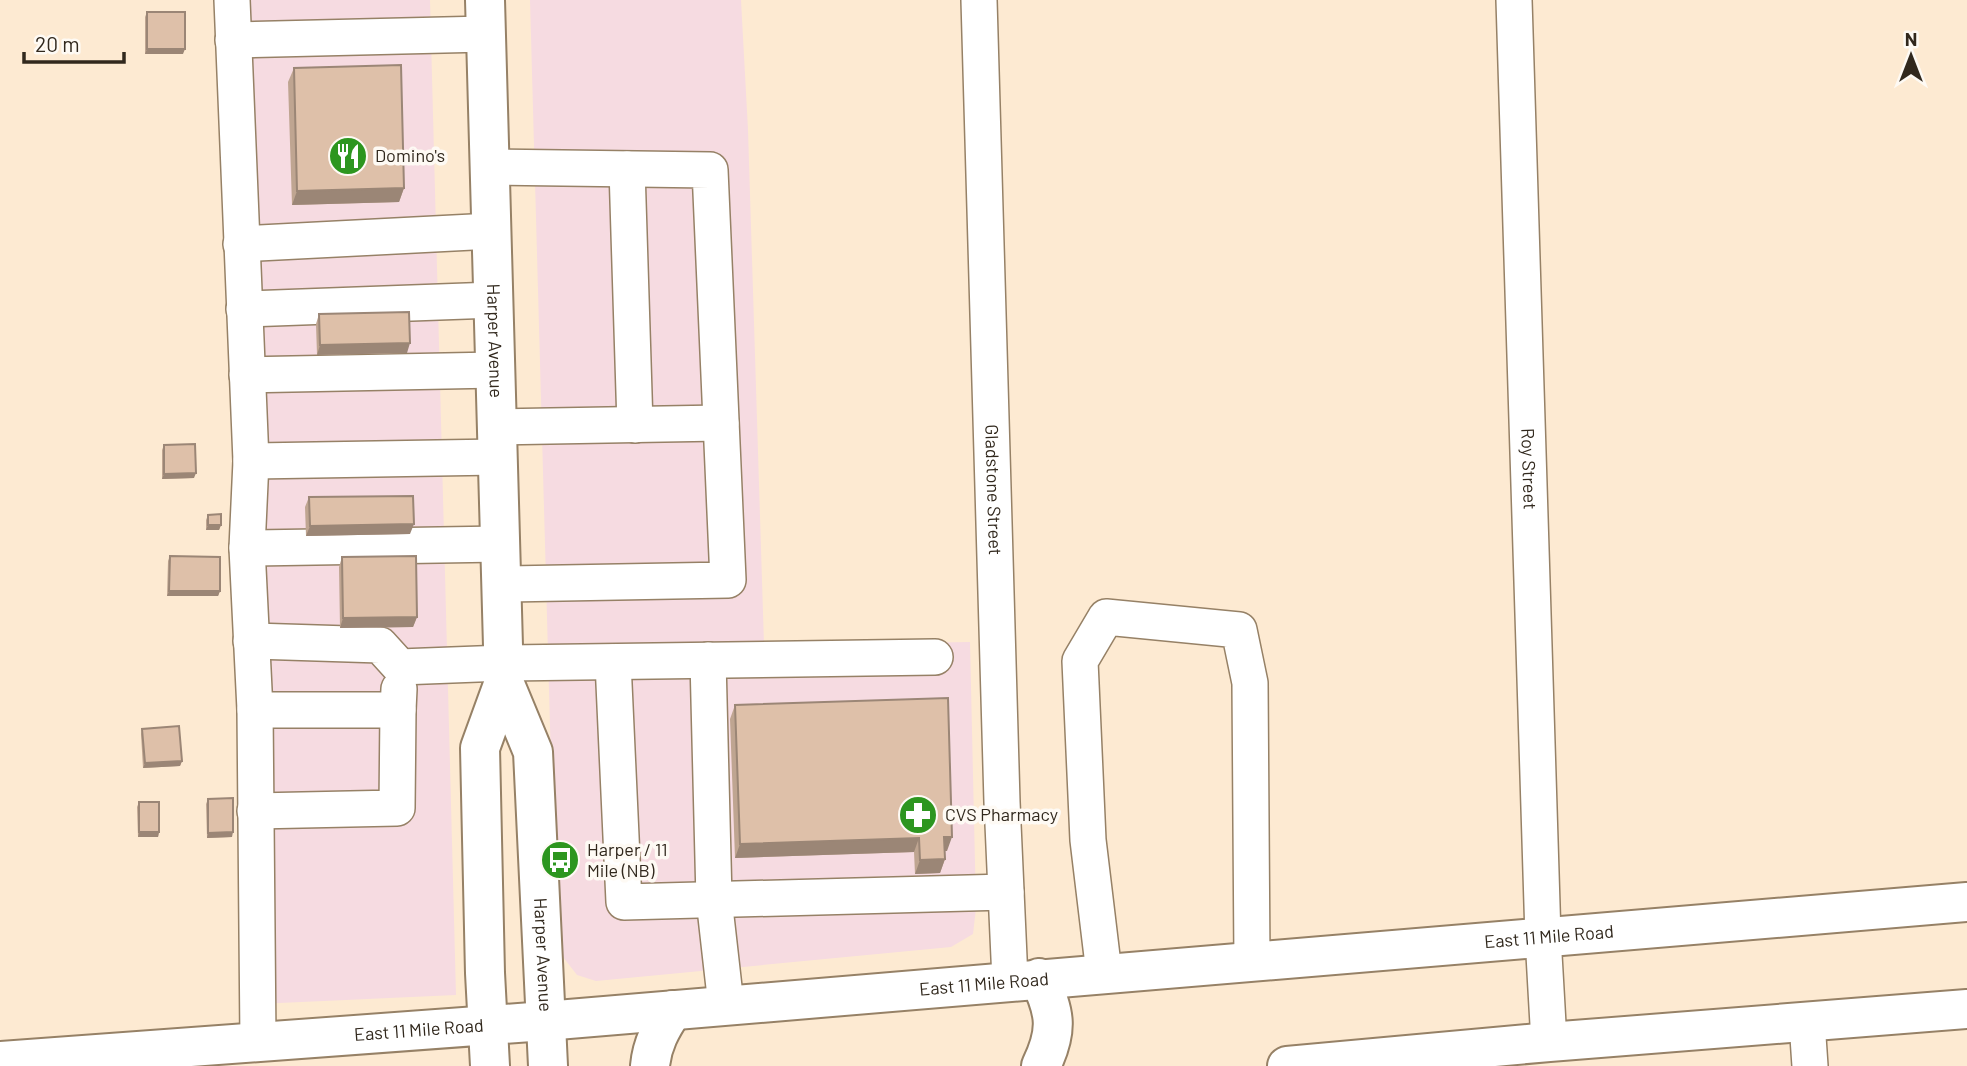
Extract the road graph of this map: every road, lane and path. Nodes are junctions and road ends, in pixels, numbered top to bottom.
1 (232, 0) edge
2 (979, 0) edge
3 (1514, 0) edge
4 (486, 17) edge
5 (233, 40) junction
6 (490, 167) junction
7 (627, 169) junction
8 (492, 231) junction
9 (242, 244) junction
10 (494, 300) junction
11 (244, 309) junction
12 (496, 370) junction
13 (247, 375) junction
14 (721, 423) junction
15 (635, 425) junction
16 (498, 442) junction
17 (251, 461) junction
18 (500, 544) junction
19 (247, 548) junction
20 (502, 584) junction
21 (251, 641) junction
22 (935, 657) dead end
23 (708, 660) junction
24 (613, 662) junction
25 (400, 667) junction
26 (504, 673) junction
27 (254, 710) junction
28 (398, 710) junction
29 (254, 811) junction
30 (1006, 892) junction
31 (714, 899) junction
32 (1967, 902) edge
33 (1543, 937) junction
34 (1252, 961) junction
35 (1104, 973) junction
36 (1024, 979) junction
37 (726, 1005) junction
38 (1967, 1009) edge
39 (673, 1010) junction
40 (545, 1021) junction
41 (1807, 1022) junction
42 (488, 1025) junction
43 (1549, 1042) junction
44 (262, 1054) edge
45 (0, 1061) edge
46 (490, 1066) edge
47 (548, 1066) edge
48 (650, 1066) edge
49 (1041, 1066) edge
50 (1287, 1066) edge
51 (1810, 1066) edge

1 - 5 street
2 - 30 street, Gladstone Street
3 - 33 street, Roy Street
4 - 5 street
4 - 6 main road, Harper Avenue
5 - 9 street
6 - 7 street
6 - 8 main road, Harper Avenue
7 - 14 street
7 - 15 street
8 - 9 street
8 - 10 main road, Harper Avenue
9 - 11 street
10 - 11 street
10 - 12 main road, Harper Avenue
11 - 13 street
12 - 13 street
12 - 16 main road, Harper Avenue
13 - 17 street
14 - 15 street
14 - 20 street
15 - 16 street
16 - 17 street
16 - 18 main road, Harper Avenue
17 - 19 street
18 - 19 street
18 - 20 main road, Harper Avenue
19 - 21 street
20 - 26 main road, Harper Avenue
21 - 25 street
21 - 27 street
22 - 23 street
23 - 24 street
23 - 31 street
24 - 26 street
24 - 31 street
25 - 26 street
25 - 28 street
26 - 40 main road, Harper Avenue
26 - 42 main road, Harper Avenue
27 - 28 street
27 - 29 street
28 - 29 street
29 - 44 street
30 - 31 street
30 - 36 street, Gladstone Street
31 - 37 street
32 - 33 main road, East 11 Mile Road
33 - 34 main road, East 11 Mile Road
33 - 43 street
34 - 35 main road, East 11 Mile Road
34 - 35 street
35 - 36 main road, East 11 Mile Road
36 - 37 main road, East 11 Mile Road
36 - 49 main road
37 - 39 main road, East 11 Mile Road
38 - 41 main road
39 - 40 main road, East 11 Mile Road
39 - 48 main road
40 - 42 main road, East 11 Mile Road
40 - 47 main road, Harper Avenue
41 - 43 main road
41 - 51 street
42 - 44 main road, East 11 Mile Road
42 - 46 main road, Harper Avenue
43 - 50 main road
44 - 45 main road, East 11 Mile Road

